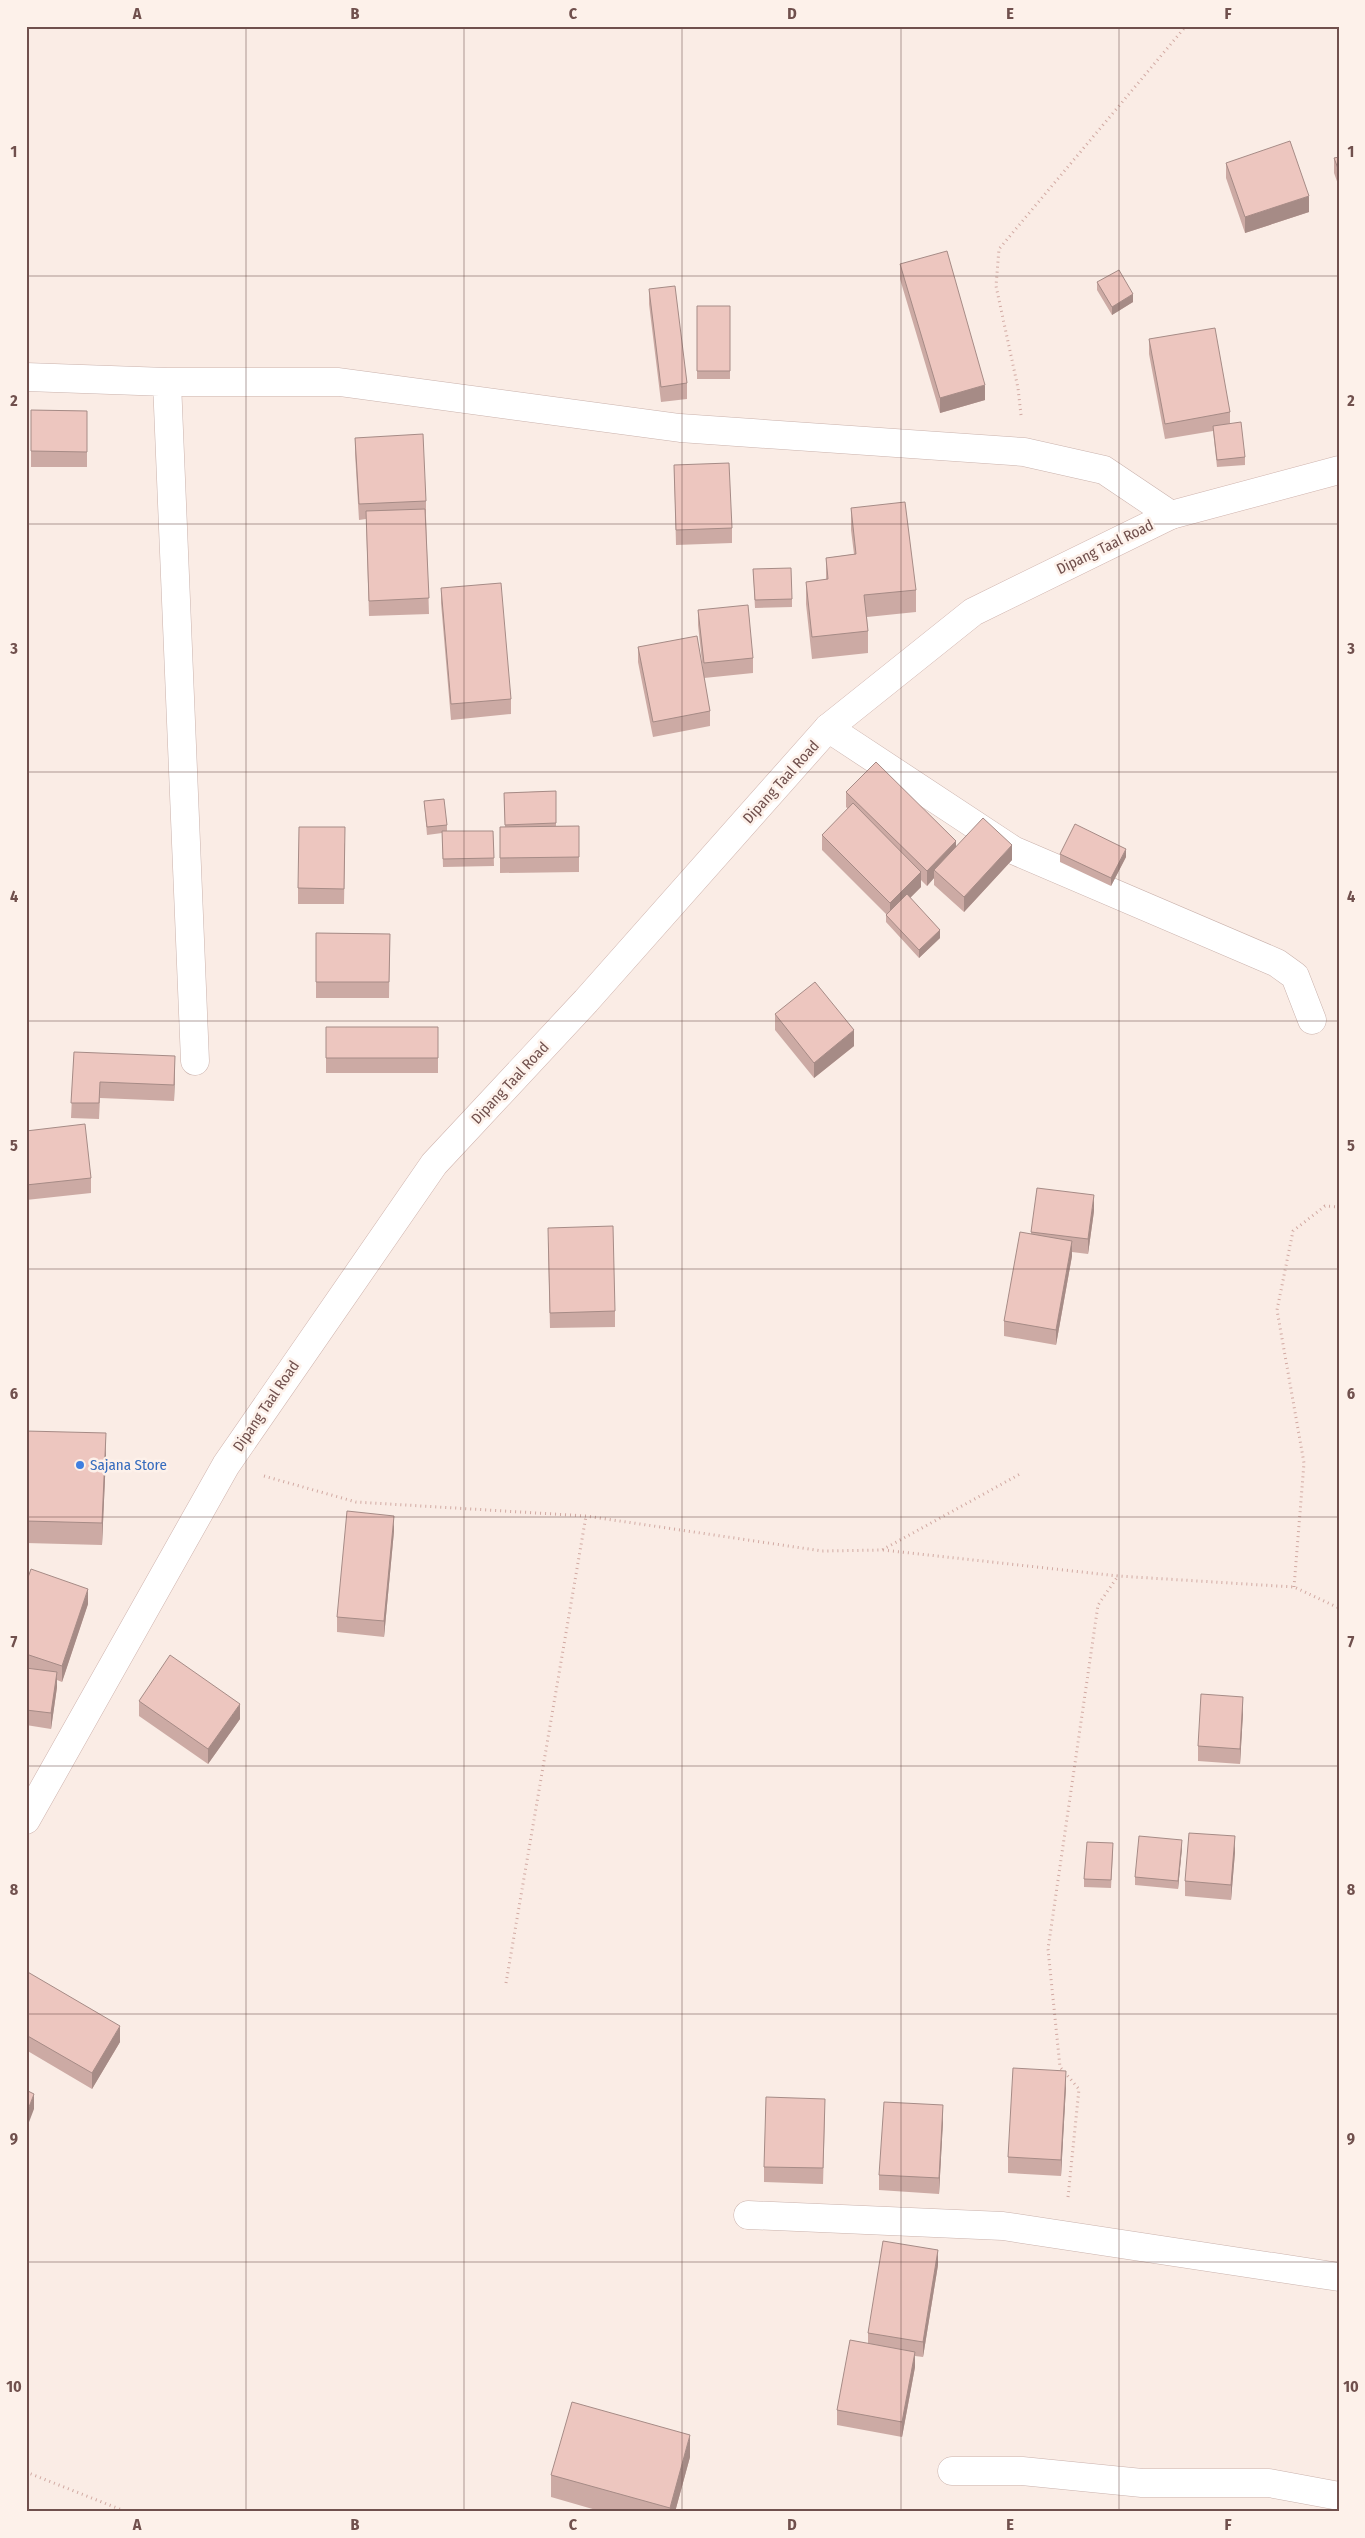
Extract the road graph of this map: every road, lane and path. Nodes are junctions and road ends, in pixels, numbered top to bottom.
1 (1186, 26) edge
2 (26, 377) edge
3 (167, 382) junction
4 (1024, 452) junction
5 (1339, 470) edge
6 (1171, 514) junction
7 (828, 728) junction
8 (1312, 1020) dead end
9 (195, 1061) dead end
10 (1339, 1208) edge
11 (226, 1465) junction
12 (1020, 1474) dead end
13 (586, 1516) junction
14 (882, 1550) junction
15 (1118, 1576) junction
16 (1294, 1587) junction
17 (1339, 1608) edge
18 (26, 1820) edge
19 (506, 1983) dead end
20 (748, 2215) dead end
21 (1065, 2236) junction
22 (1339, 2277) edge
23 (952, 2471) dead end
24 (26, 2472) edge
25 (1339, 2496) edge
26 (127, 2512) edge

1 - 4 path
2 - 3 street
3 - 4 street
3 - 9 street
4 - 6 street
5 - 6 street, Dipang Taal Road
6 - 7 street, Dipang Taal Road
7 - 8 street
7 - 11 street, Dipang Taal Road
10 - 16 path
11 - 13 path
11 - 18 street, Dipang Taal Road
12 - 14 path
13 - 14 path
13 - 19 path
14 - 15 path
15 - 16 path
15 - 21 path
16 - 17 path
20 - 21 street
21 - 22 street
23 - 25 street
24 - 26 path

